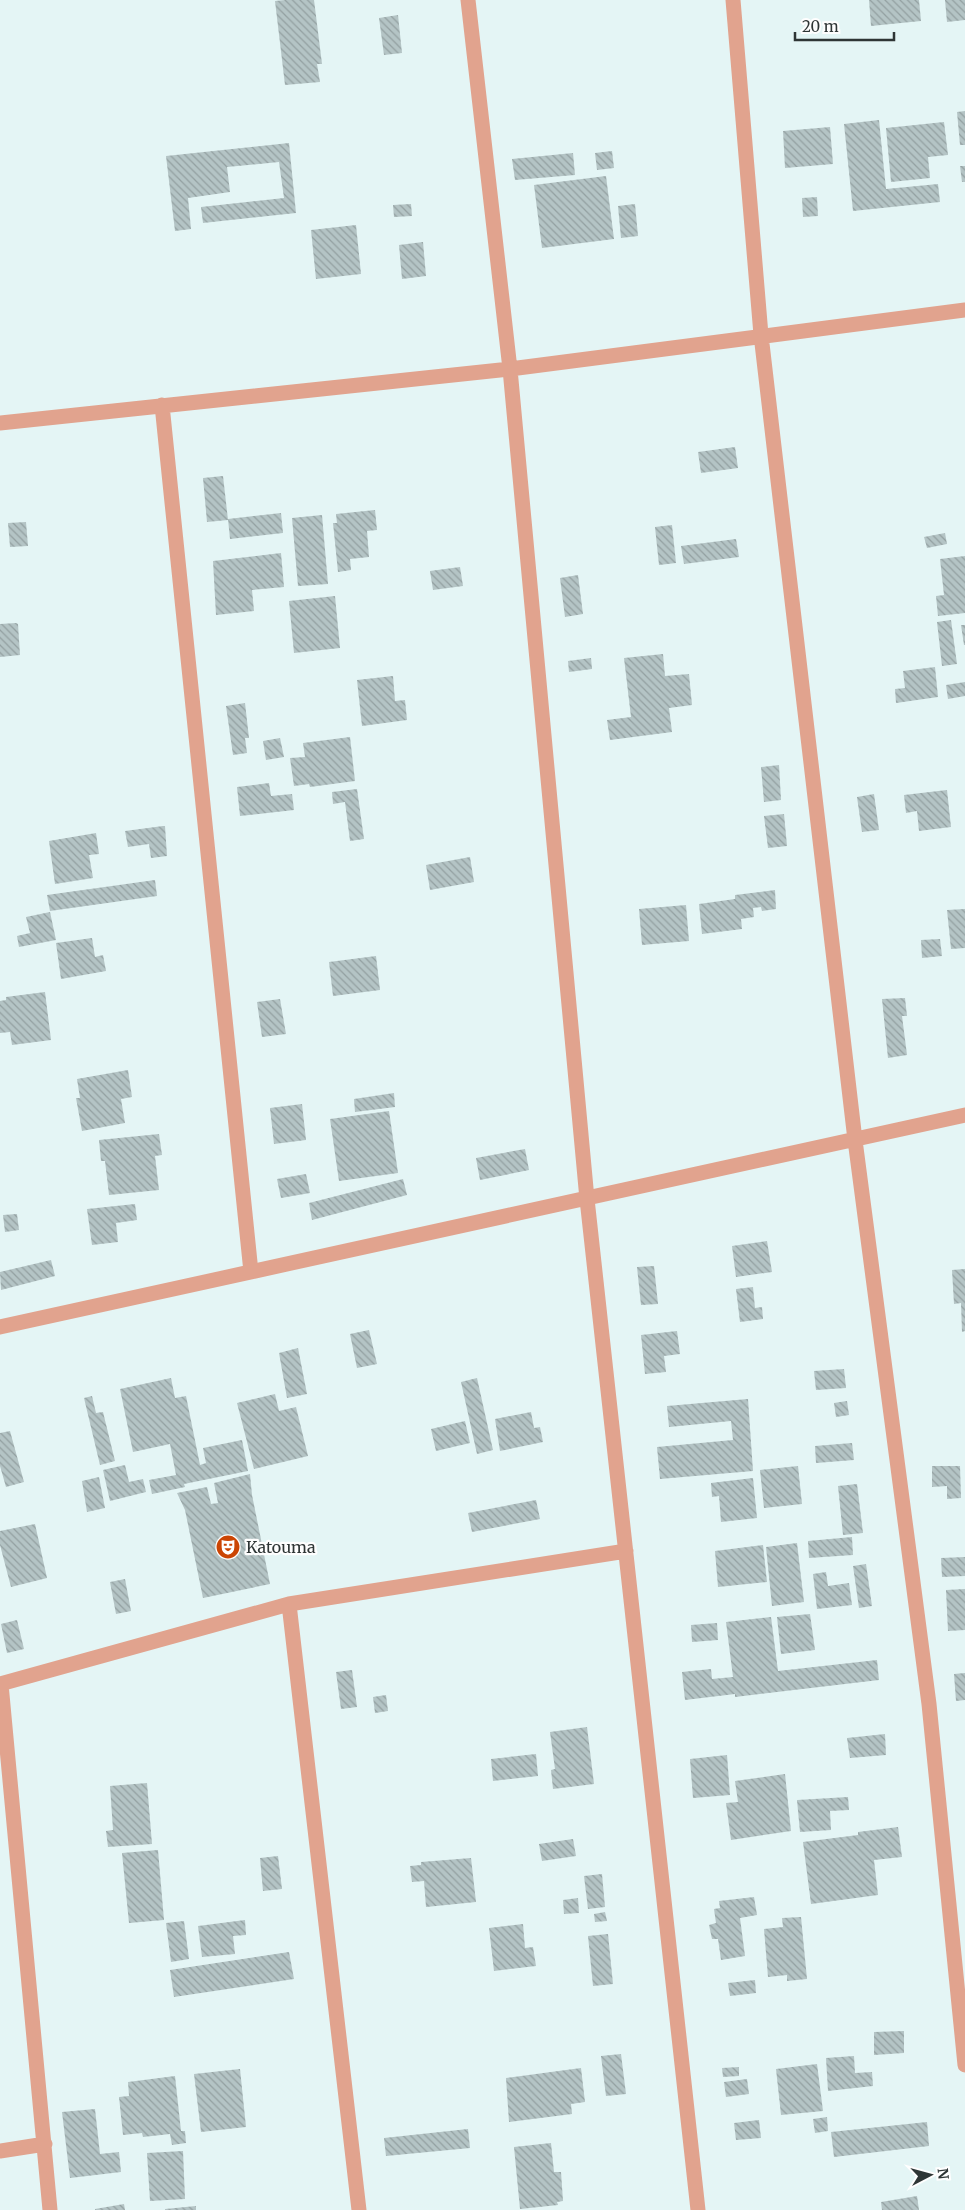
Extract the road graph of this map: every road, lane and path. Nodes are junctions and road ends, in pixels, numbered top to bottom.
1 (468, 0) edge
2 (733, 0) edge
3 (965, 310) edge
4 (761, 335) junction
5 (510, 369) junction
6 (162, 405) junction
7 (0, 423) edge
8 (965, 1115) edge
9 (855, 1140) junction
10 (587, 1199) junction
11 (251, 1272) junction
12 (0, 1327) edge
13 (626, 1551) junction
14 (289, 1604) junction
15 (0, 1684) edge
16 (965, 2065) edge
17 (44, 2144) junction
18 (0, 2151) edge
19 (50, 2210) edge
20 (359, 2210) edge
21 (698, 2210) edge

1 - 5 street
2 - 4 street
3 - 4 street
4 - 5 street
4 - 9 street
5 - 6 street
5 - 10 street
6 - 7 street
6 - 11 street
8 - 9 street
9 - 10 street
9 - 16 street
10 - 11 street
10 - 13 street
11 - 12 street
13 - 14 street
13 - 21 street
14 - 15 street
14 - 20 street
15 - 17 street
17 - 18 street
17 - 19 street

